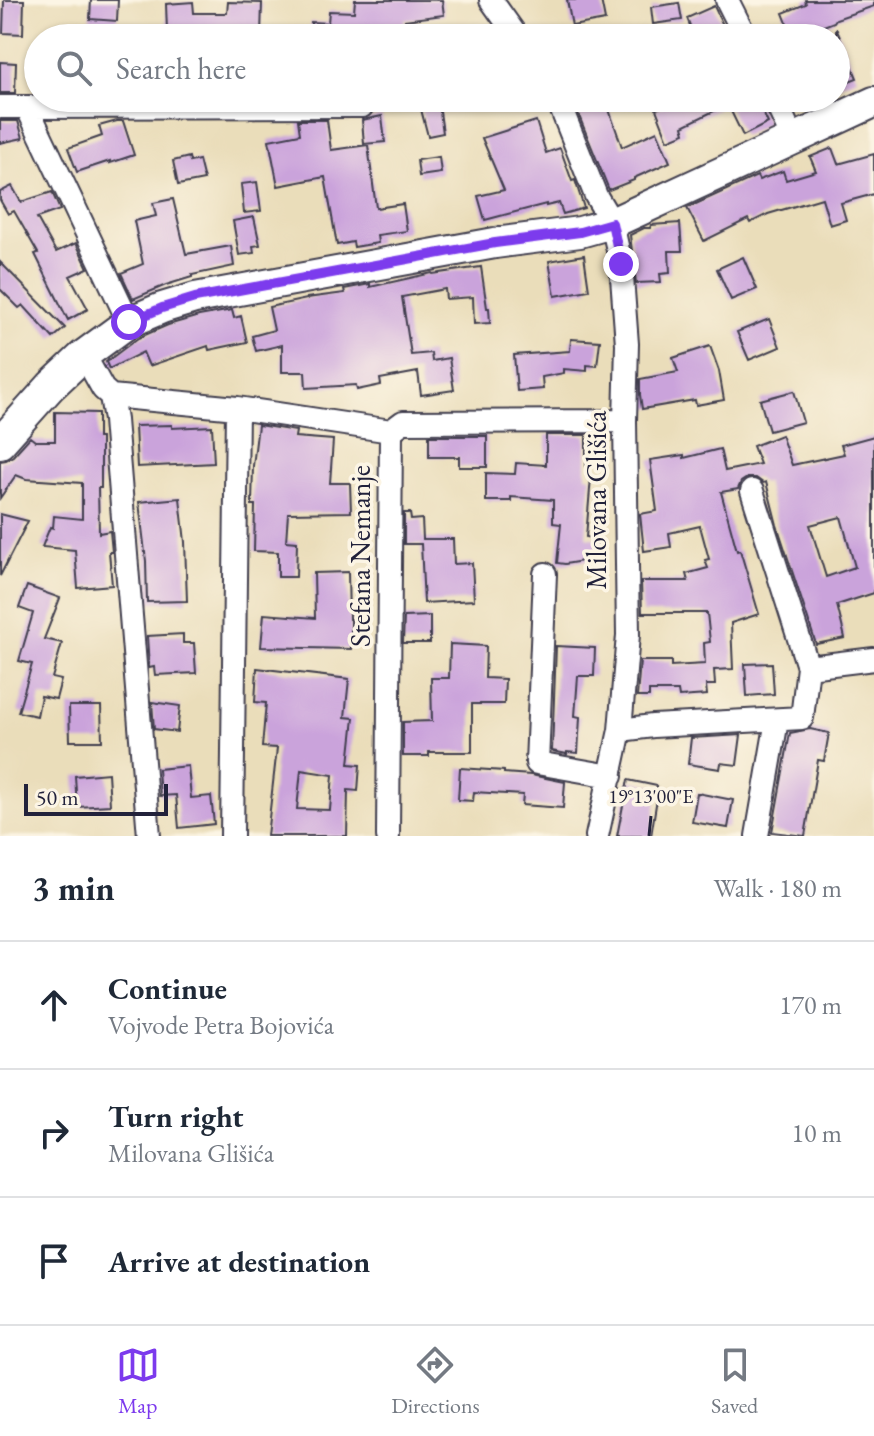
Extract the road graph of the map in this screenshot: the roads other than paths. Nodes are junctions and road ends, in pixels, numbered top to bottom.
1 (491, 0) edge
2 (727, 0) edge
3 (508, 24) edge
4 (739, 24) edge
5 (874, 102) edge
6 (0, 107) edge
7 (24, 107) edge
8 (29, 112) edge
9 (563, 112) edge
10 (780, 112) edge
11 (793, 139) junction
12 (612, 223) junction
13 (129, 322) junction
14 (84, 355) junction
15 (111, 396) junction
16 (237, 408) junction
17 (625, 421) junction
18 (391, 431) junction
19 (0, 443) edge
20 (752, 491) dead end
21 (545, 574) dead end
22 (874, 659) edge
23 (808, 667) junction
24 (777, 720) junction
25 (620, 730) junction
26 (611, 776) junction
27 (149, 836) edge
28 (232, 836) edge
29 (388, 836) edge
30 (597, 836) edge
31 (757, 836) edge

1 - 3 street
2 - 4 street
5 - 11 street
6 - 7 street
8 - 13 street
9 - 12 street, Milovana Glišića
10 - 11 street
11 - 12 street
12 - 13 street
12 - 17 street, Milovana Glišića
13 - 14 street
14 - 15 street
14 - 19 street
15 - 16 street, Stefana Nemanje
15 - 27 street
16 - 18 street, Stefana Nemanje
16 - 28 street
17 - 18 street
17 - 25 street, Milovana Glišića
18 - 29 street, Stefana Nemanje
20 - 23 street
21 - 26 street, Milovana Glišića
22 - 23 street
23 - 24 street
24 - 25 street
24 - 31 street
25 - 26 street, Milovana Glišića
26 - 30 street, Milovana Glišića

